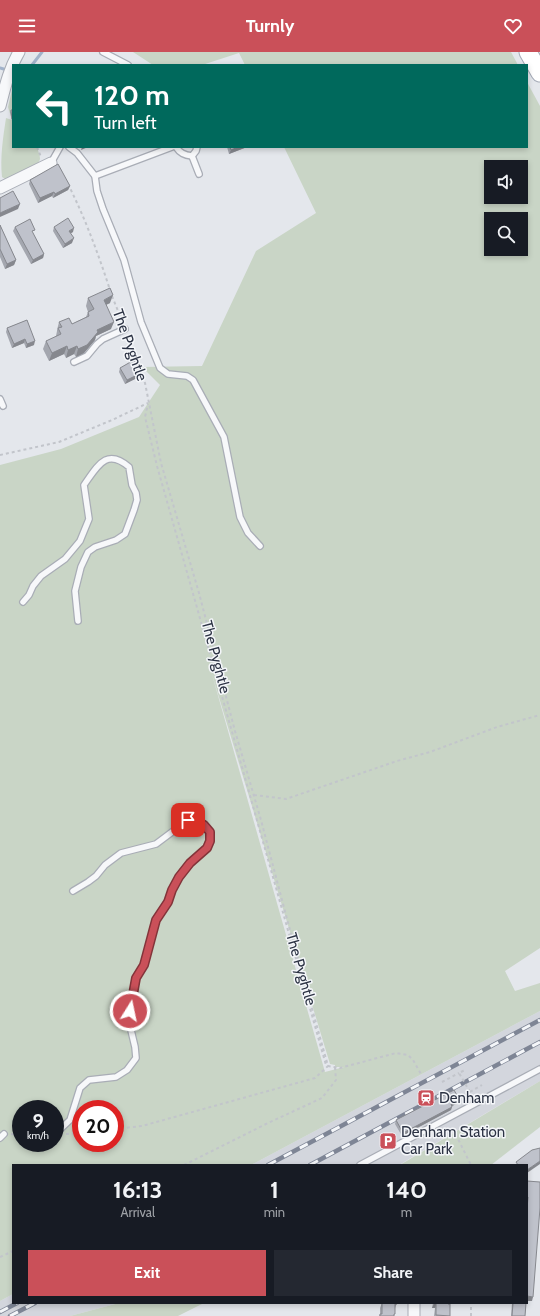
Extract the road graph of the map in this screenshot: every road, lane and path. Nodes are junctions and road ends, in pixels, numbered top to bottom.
1 (19, 52) edge
2 (103, 52) edge
3 (528, 52) edge
4 (126, 64) edge
5 (540, 74) edge
6 (0, 106) edge
7 (60, 148) edge
8 (70, 148) edge
9 (169, 148) edge
10 (177, 148) edge
11 (197, 148) edge
12 (192, 156) junction
13 (52, 163) joint
14 (199, 174) dead end
15 (95, 176) junction
16 (67, 181) edge
17 (0, 188) edge
18 (125, 329) junction
19 (74, 362) dead end
20 (0, 399) edge
21 (148, 403) junction
22 (3, 406) dead end
23 (0, 455) edge
24 (260, 546) dead end
25 (23, 602) dead end
26 (78, 621) dead end
27 (540, 716) edge
28 (254, 795) junction
29 (73, 891) dead end
30 (328, 1066) junction
31 (335, 1067) junction
32 (540, 1069) edge
33 (465, 1070) dead end
34 (460, 1073) junction
35 (421, 1074) dead end
36 (442, 1082) dead end
37 (482, 1085) dead end
38 (470, 1092) junction
39 (464, 1095) dead end
40 (64, 1126) edge
41 (124, 1128) edge
42 (453, 1130) dead end
43 (186, 1164) edge
44 (362, 1164) edge
45 (470, 1164) edge
46 (12, 1251) edge
47 (0, 1257) edge
48 (414, 1304) edge
49 (471, 1304) edge
50 (414, 1316) edge
51 (471, 1316) edge

1 - 6 street
2 - 4 lane
3 - 5 main road
7 - 13 lane
8 - 15 lane
9 - 15 lane
10 - 12 lane
11 - 12 lane
12 - 14 lane
13 - 17 street
15 - 24 lane
16 - 18 path, The Pyghtle
18 - 19 lane
18 - 21 path, The Pyghtle
20 - 22 lane
21 - 23 path
21 - 28 path, The Pyghtle
21 - 30 path
25 - 26 lane
27 - 28 path
28 - 30 path, The Pyghtle
29 - 40 lane
30 - 31 path
30 - 41 path
31 - 35 path
31 - 43 path
32 - 44 lane
33 - 34 path, bridge
34 - 36 path
34 - 38 path, bridge
37 - 38 path
38 - 39 path, bridge
42 - 45 path
46 - 47 path
48 - 50 street
49 - 51 path

